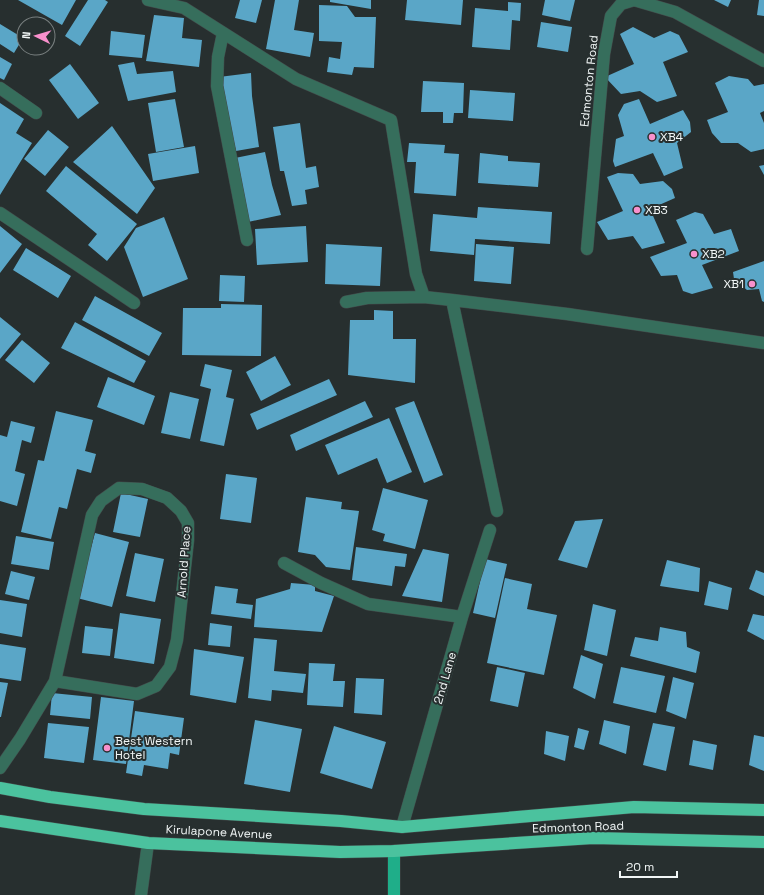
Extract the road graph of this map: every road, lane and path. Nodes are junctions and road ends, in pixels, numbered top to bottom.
1 (148, 0) edge
2 (223, 33) junction
3 (764, 61) edge
4 (0, 88) edge
5 (36, 113) dead end
6 (0, 214) edge
7 (247, 240) dead end
8 (587, 249) dead end
9 (424, 297) junction
10 (452, 300) junction
11 (346, 302) dead end
12 (134, 303) dead end
13 (764, 343) edge
14 (496, 512) dead end
15 (490, 530) dead end
16 (284, 563) dead end
17 (462, 617) junction
18 (55, 681) junction
19 (0, 768) edge
20 (0, 788) edge
21 (764, 810) edge
22 (0, 821) edge
23 (402, 827) junction
24 (764, 842) edge
25 (148, 843) junction
26 (394, 851) junction
27 (142, 895) edge
28 (394, 895) edge

1 - 2 street
2 - 7 street
2 - 9 street
3 - 8 street, Edmonton Road
4 - 5 street
6 - 12 street
9 - 10 street
9 - 11 street
10 - 13 street
10 - 14 street
15 - 17 street, 2nd Lane
16 - 17 street
17 - 23 street, 2nd Lane
18 - 18 street, Arnold Place
18 - 19 street, Arnold Place
20 - 23 highway, Kirulapone Avenue
21 - 23 highway, Edmonton Road
22 - 25 highway, Kirulapone Avenue
24 - 26 highway, Edmonton Road
25 - 26 highway, Kirulapone Avenue
25 - 27 street
26 - 28 main road

